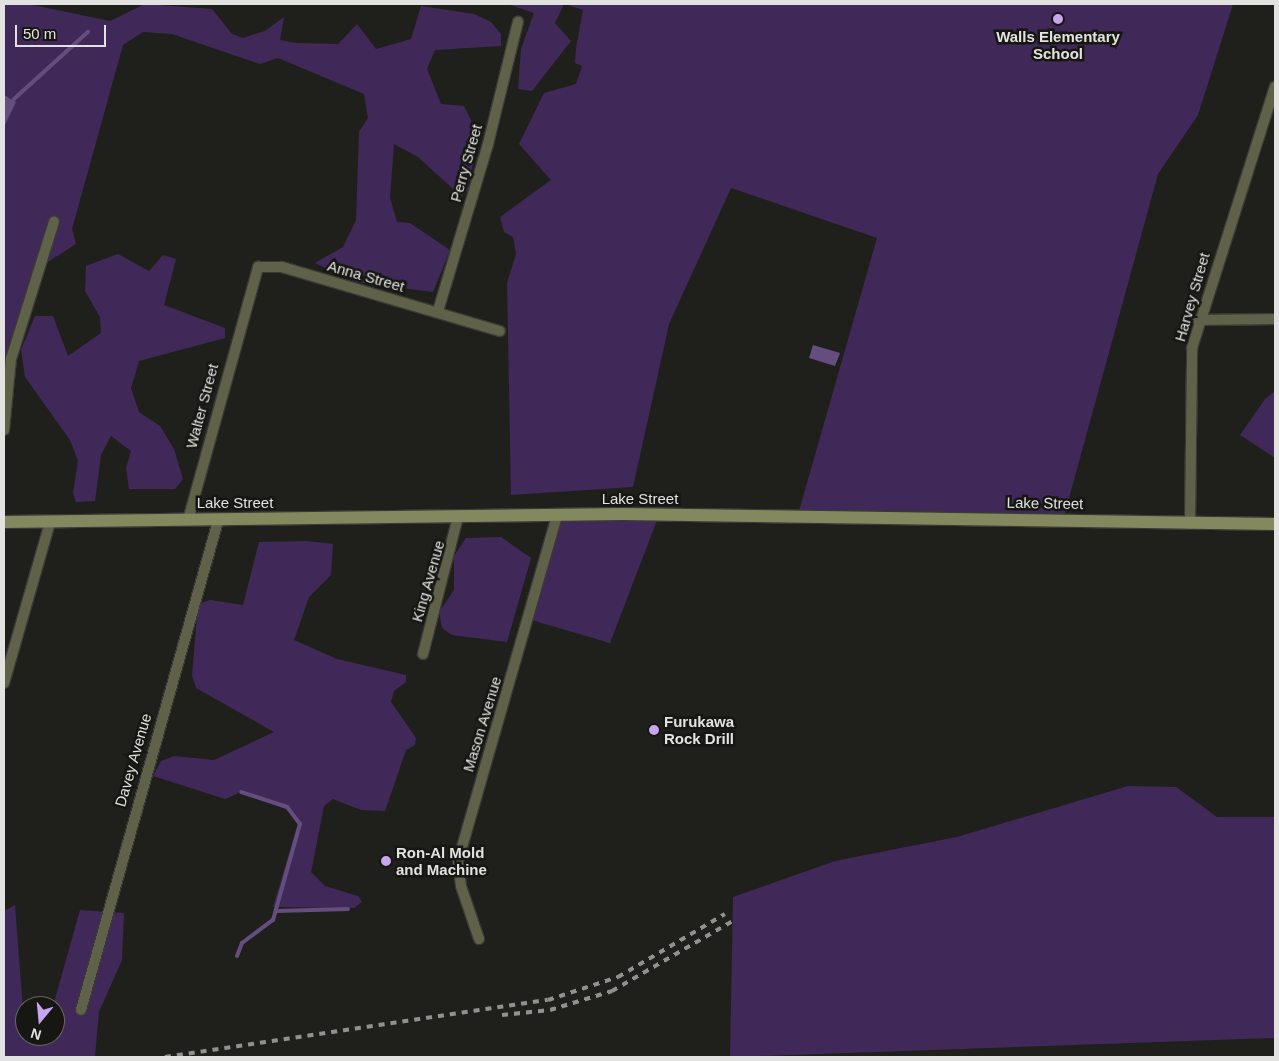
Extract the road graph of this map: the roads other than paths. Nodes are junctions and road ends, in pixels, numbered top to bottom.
1 (518, 22) dead end
2 (1275, 87) edge
3 (54, 222) dead end
4 (246, 299) joint
5 (438, 311) junction
6 (1198, 320) junction
7 (1275, 320) edge
8 (500, 331) dead end
9 (4, 430) edge
10 (558, 516) junction
11 (458, 517) junction
12 (188, 520) junction
13 (218, 521) junction
14 (4, 522) edge
15 (50, 523) junction
16 (1190, 524) junction
17 (1275, 524) edge
18 (423, 654) dead end
19 (4, 683) edge
20 (480, 939) dead end
21 (81, 1010) dead end

1 - 5 street, Perry Street
2 - 6 street, Harvey Street
3 - 9 street
4 - 5 street, Anna Street
4 - 12 street, Walter Street
5 - 8 street, Anna Street
6 - 7 street
6 - 16 street, Harvey Street
10 - 11 street, Lake Street
10 - 16 street, Lake Street
10 - 20 street, Mason Avenue
11 - 13 street, Lake Street
11 - 18 street, King Avenue
12 - 13 street, Lake Street
12 - 15 street, Lake Street
13 - 21 street, Davey Avenue
14 - 15 street, Lake Street
15 - 19 street
16 - 17 street, Lake Street

